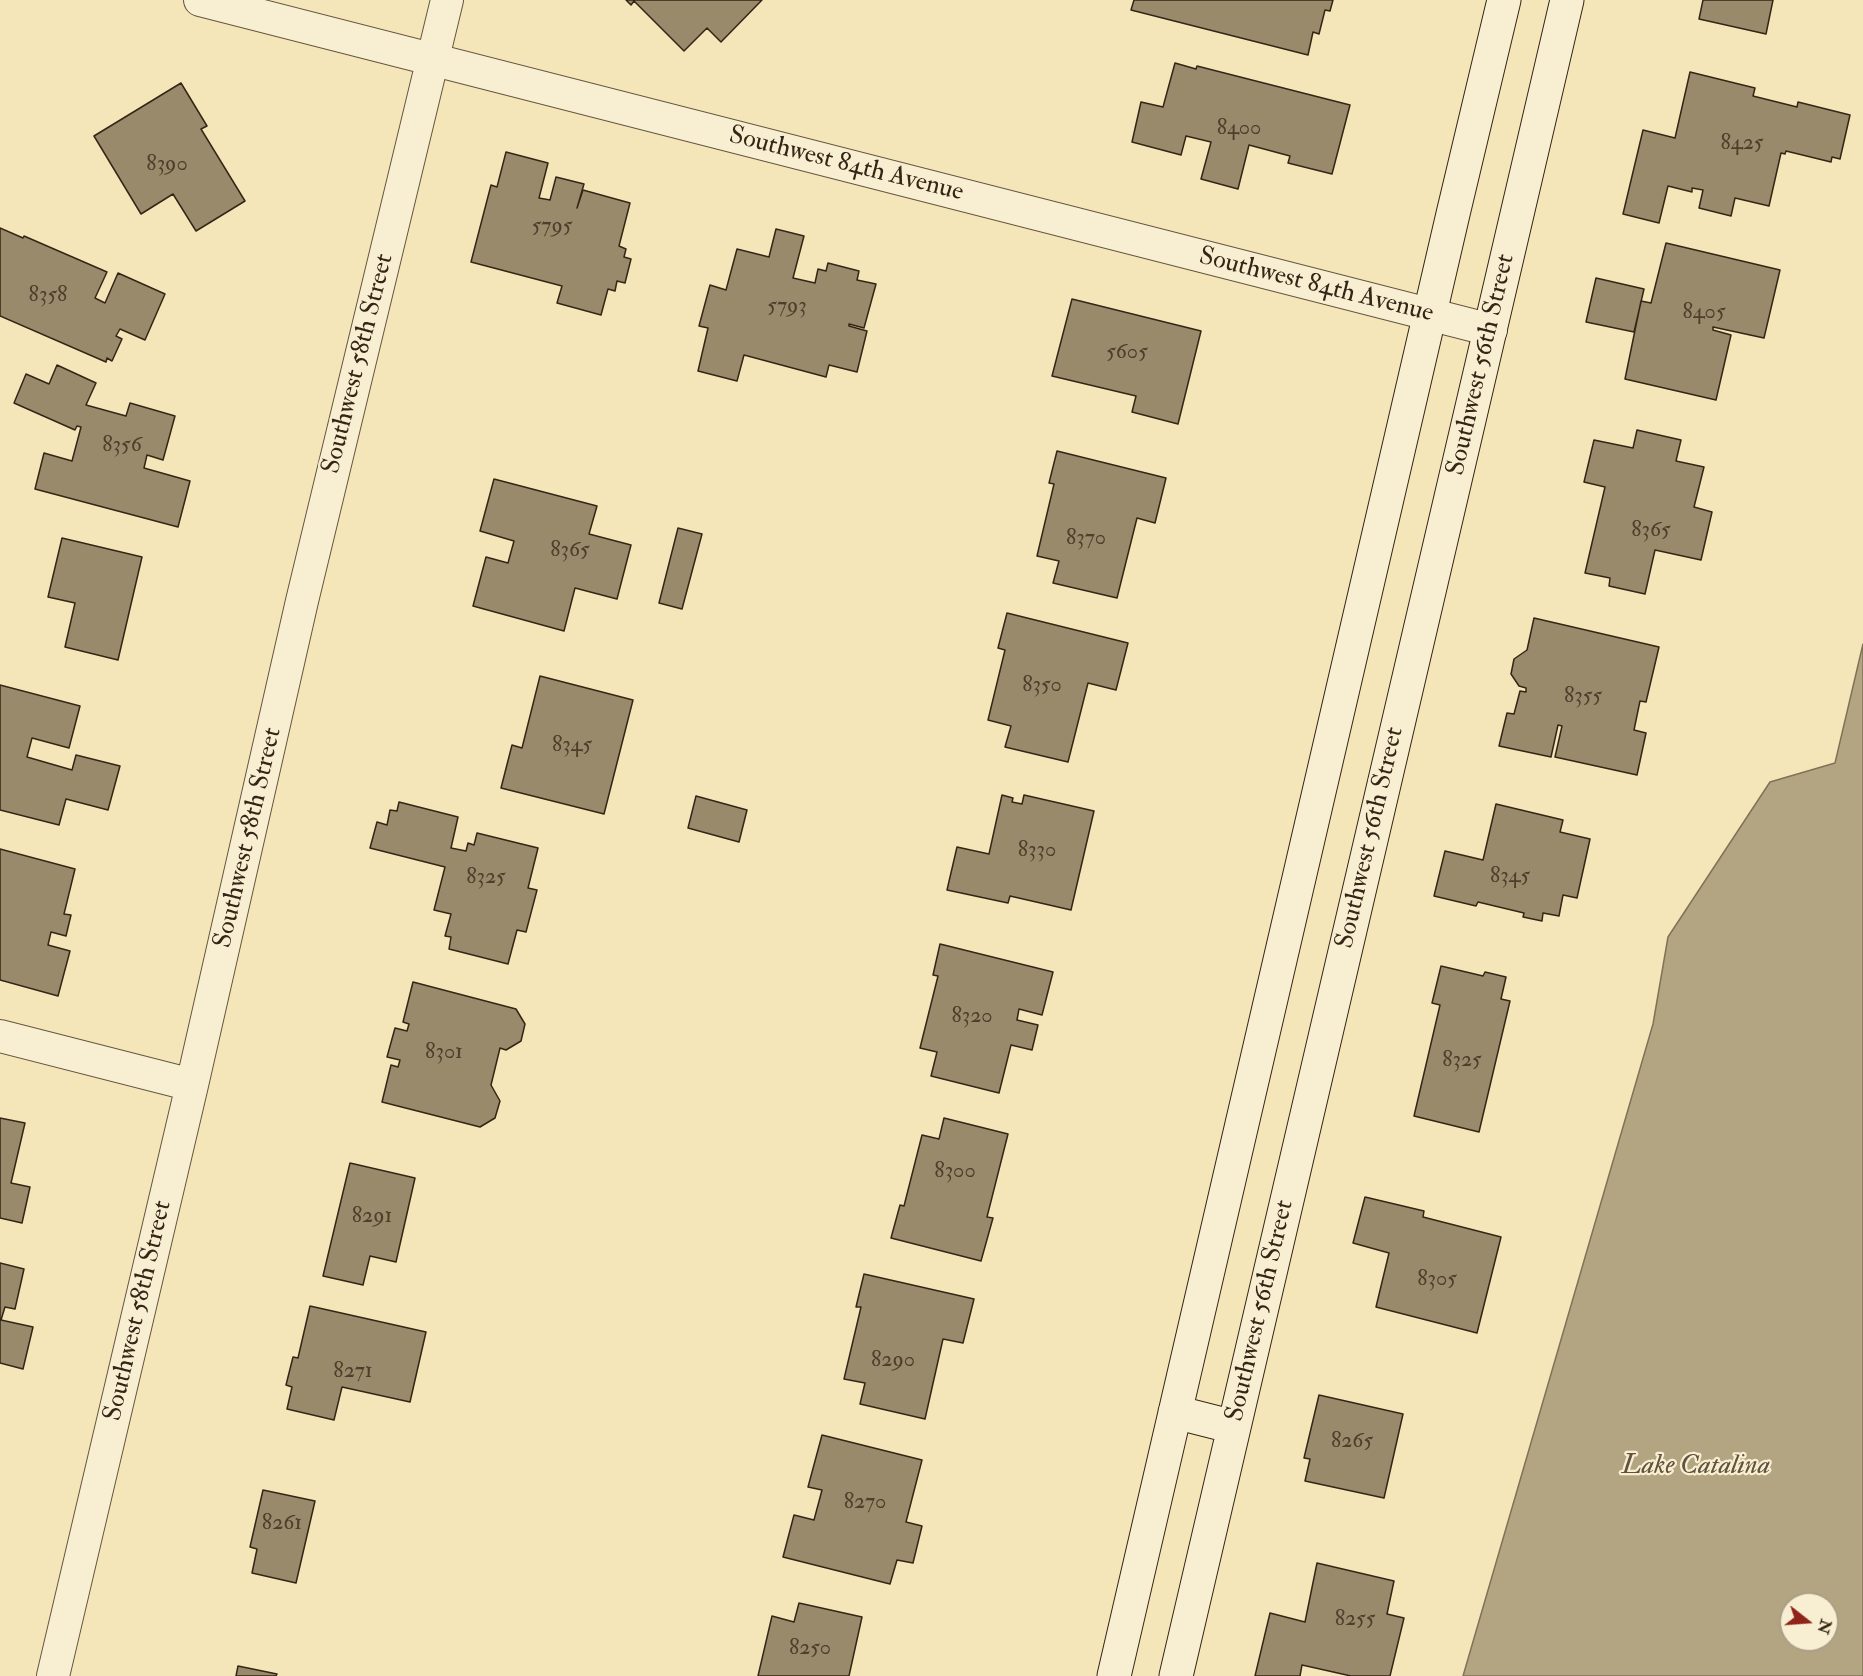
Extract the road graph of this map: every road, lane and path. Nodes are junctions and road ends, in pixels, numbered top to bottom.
1 (200, 0) edge
2 (447, 0) edge
3 (1504, 0) edge
4 (1567, 0) edge
5 (432, 60) junction
6 (1430, 315) junction
7 (1491, 330) junction
8 (0, 1036) edge
9 (192, 1085) junction
10 (1175, 1412) junction
11 (1234, 1427) junction
12 (53, 1676) edge
13 (1114, 1676) edge
14 (1176, 1676) edge

1 - 5 street, Southwest 84th Avenue
2 - 5 street, Southwest 58th Street
3 - 6 main road
4 - 7 main road, Southwest 56th Street
5 - 6 street, Southwest 84th Avenue
5 - 9 street, Southwest 58th Street
6 - 7 street, Southwest 84th Avenue
6 - 10 main road
7 - 11 main road, Southwest 56th Street
8 - 9 street
9 - 12 street, Southwest 58th Street
10 - 11 main road
10 - 13 main road
11 - 14 main road, Southwest 56th Street

